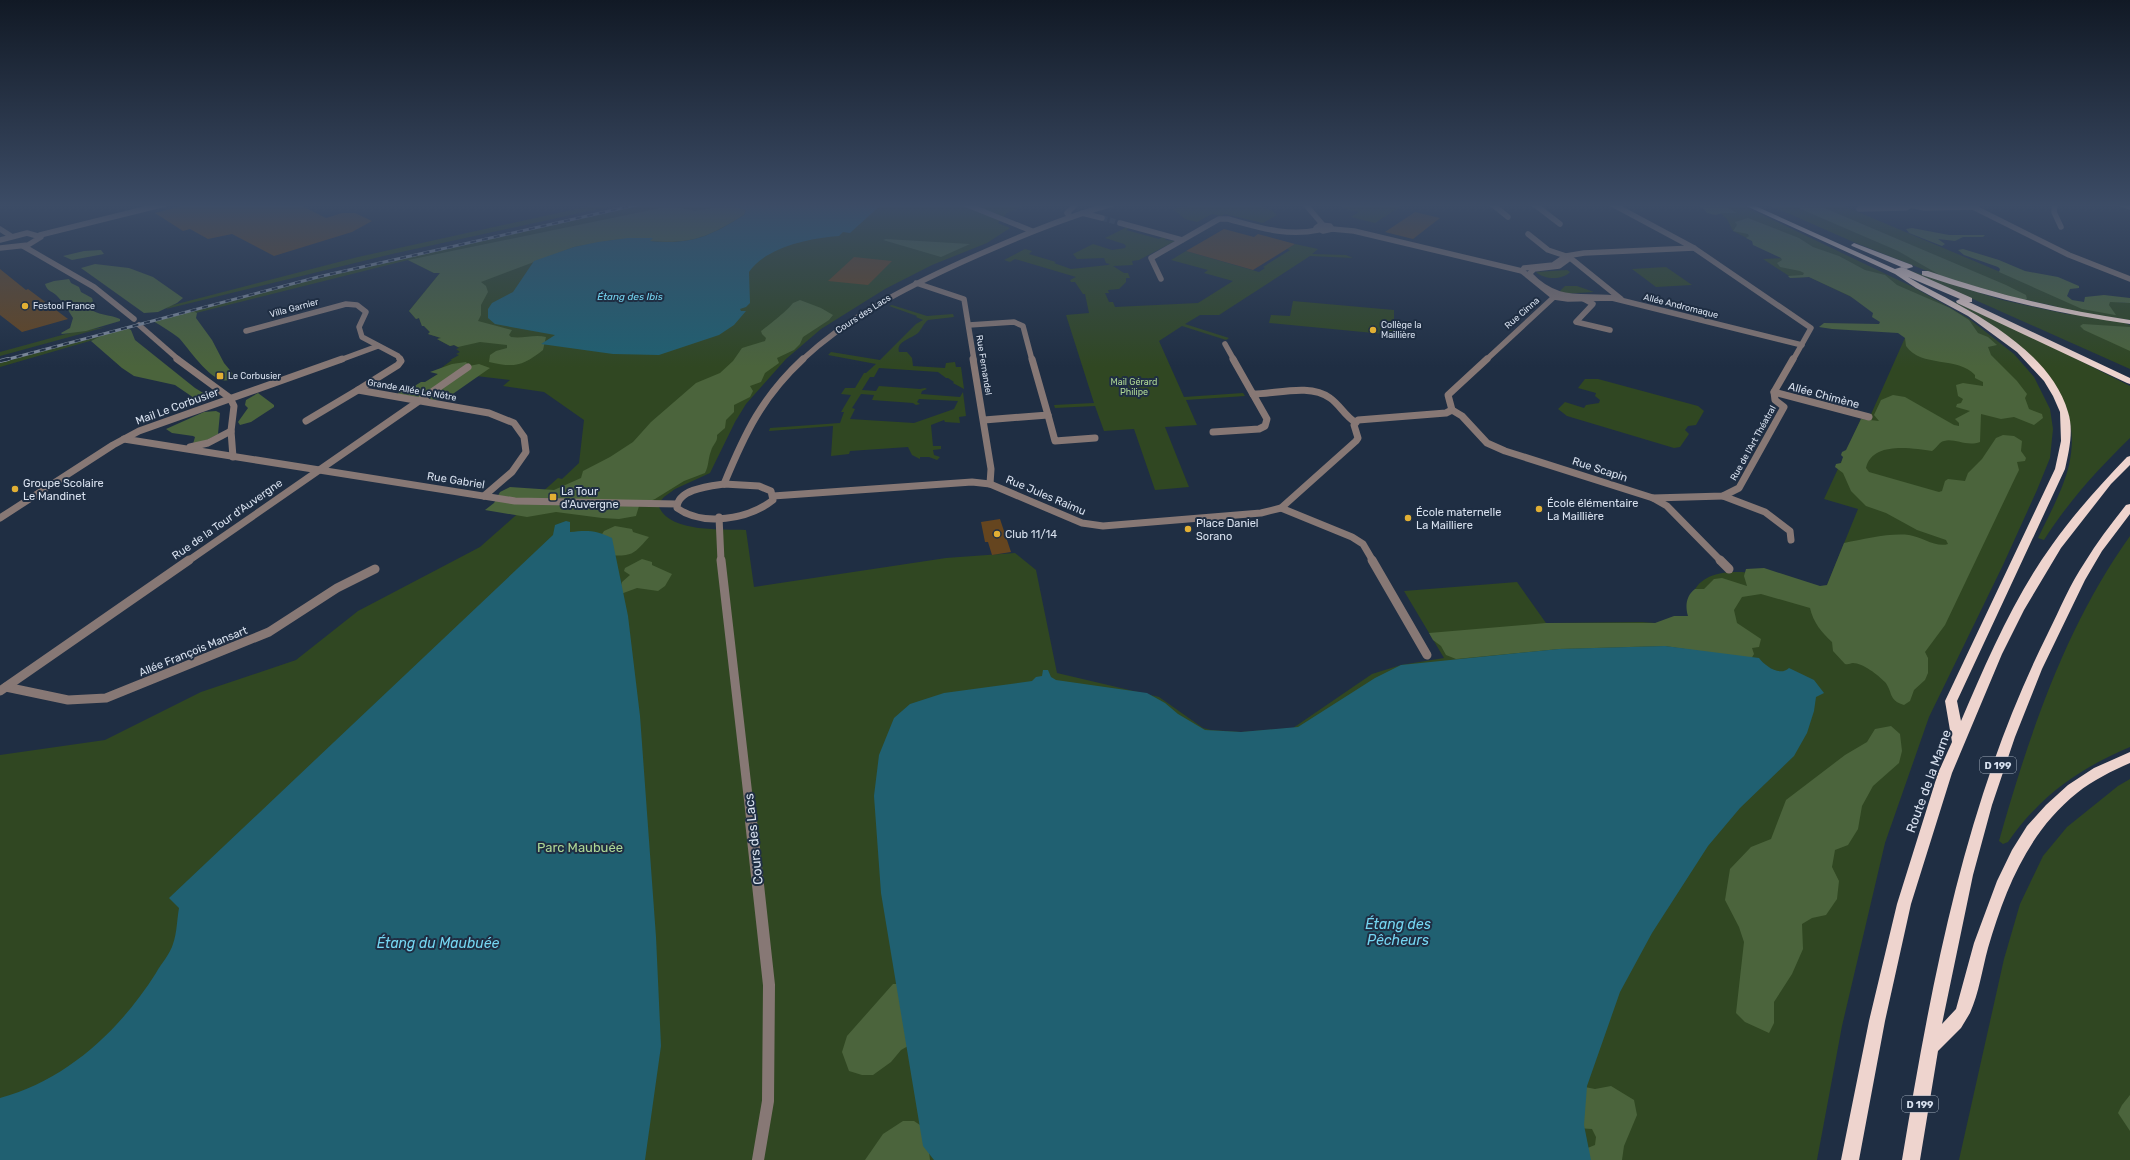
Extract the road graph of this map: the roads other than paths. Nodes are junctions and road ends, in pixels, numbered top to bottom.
1 (45, 258) edge
2 (971, 258) edge
3 (1151, 258) edge
4 (1468, 258) edge
5 (1566, 258) edge
6 (1567, 258) edge
7 (1569, 258) edge
8 (1709, 258) edge
9 (1865, 258) edge
10 (1875, 258) edge
11 (1888, 258) edge
12 (2075, 258) edge
13 (1522, 271) junction
14 (1898, 273) junction
15 (1161, 279) dead end
16 (2130, 279) edge
17 (916, 283) junction
18 (1554, 297) junction
19 (1582, 298) junction
20 (346, 304) joint
21 (134, 319) dead end
22 (2130, 322) edge
23 (139, 325) dead end
24 (969, 325) junction
25 (1610, 330) dead end
26 (246, 331) dead end
27 (1225, 344) dead end
28 (1802, 345) junction
29 (378, 346) junction
30 (468, 367) dead end
31 (2130, 373) edge
32 (2130, 381) edge
33 (358, 390) junction
34 (1774, 392) junction
35 (1253, 394) junction
36 (230, 398) junction
37 (418, 401) junction
38 (1452, 410) junction
39 (1048, 415) junction
40 (1869, 417) dead end
41 (984, 420) junction
42 (306, 422) dead end
43 (1355, 422) junction
44 (231, 431) junction
45 (1213, 432) dead end
46 (1094, 438) dead end
47 (124, 439) junction
48 (183, 448) junction
49 (233, 456) junction
50 (2130, 459) edge
51 (319, 470) junction
52 (724, 484) junction
53 (990, 484) junction
54 (484, 496) junction
55 (773, 496) junction
56 (1723, 496) junction
57 (1653, 498) junction
58 (677, 504) junction
59 (2130, 507) edge
60 (1281, 508) junction
61 (0, 518) edge
62 (719, 518) junction
63 (1791, 540) dead end
64 (375, 569) dead end
65 (1729, 569) dead end
66 (1428, 655) dead end
67 (3, 689) edge
68 (1958, 743) junction
69 (2130, 757) edge
70 (1929, 1049) junction
71 (1850, 1158) edge
72 (758, 1160) edge
73 (1911, 1160) edge

1 - 21 street
2 - 17 street, Cours des Lacs
3 - 15 street
4 - 13 street, Rue Cinna
5 - 13 street
6 - 7 street
8 - 28 street, Rue de l'Art Théatral
9 - 14 highway
10 - 31 highway
11 - 22 highway
12 - 16 street
13 - 18 street, Rue Cinna
14 - 32 highway
14 - 68 highway
17 - 24 street, Rue Fernandel
17 - 52 street, Cours des Lacs
18 - 19 street, Allée Andromaque
18 - 38 street, Rue Cinna
19 - 25 street
19 - 28 street, Allée Andromaque
20 - 26 street, Villa Garnier
20 - 29 street, Grande Allée Le Nôtre
23 - 36 street
24 - 39 street
24 - 41 street, Rue Fernandel
27 - 35 street
28 - 34 street, Rue de l'Art Théatral
29 - 33 street, Grande Allée Le Nôtre
29 - 36 street, Mail Le Corbusier
30 - 37 street, Rue de la Tour d'Auvergne
33 - 37 street, Grande Allée Le Nôtre
33 - 42 street
34 - 40 street, Allée Chimène
34 - 56 street, Rue de l'Art Théatral
35 - 43 street
35 - 45 street
36 - 44 street
36 - 47 street, Mail Le Corbusier
37 - 51 street, Rue de la Tour d'Auvergne
37 - 54 street, Grande Allée Le Nôtre
38 - 43 street
38 - 57 street, Rue Scapin
39 - 41 street
39 - 46 street
41 - 53 street, Rue Fernandel
43 - 60 street, Rue Jules Raimu
44 - 48 street, Rue Gabriel
44 - 49 street
47 - 48 street, Rue Gabriel
47 - 61 street, Mail Le Corbusier
48 - 49 street, Rue Gabriel
49 - 51 street, Rue Gabriel
50 - 68 highway, Route de la Marne
51 - 54 street, Rue Gabriel
51 - 67 street, Rue de la Tour d'Auvergne
52 - 55 street
52 - 58 street
53 - 55 street, Rue Jules Raimu
53 - 60 street, Rue Jules Raimu
54 - 58 street, Rue Gabriel
55 - 62 street
56 - 57 street, Rue de l'Art Théatral
56 - 63 street
57 - 65 street, Rue Scapin
58 - 62 street
59 - 70 highway, D 199
60 - 66 street
62 - 72 street, Cours des Lacs
64 - 67 street, Allée François Mansart
68 - 71 highway, Route de la Marne
69 - 70 highway
70 - 73 highway, D 199

